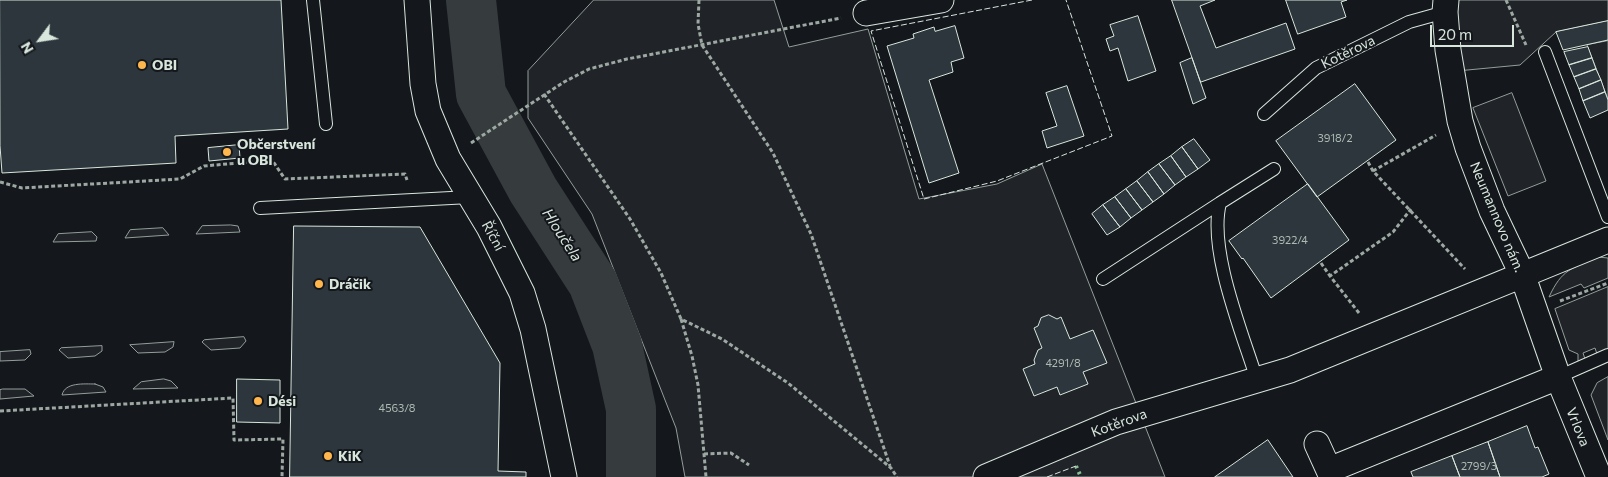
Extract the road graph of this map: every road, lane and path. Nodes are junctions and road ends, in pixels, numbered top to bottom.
1 (313, 0) edge
2 (418, 0) edge
3 (699, 0) edge
4 (941, 0) edge
5 (1506, 0) edge
6 (1446, 6) edge
7 (866, 13) joint
8 (702, 45) junction
9 (1545, 52) joint
10 (544, 94) junction
11 (1264, 114) dead end
12 (1460, 121) junction
13 (326, 124) dead end
14 (478, 137) dead end
15 (1368, 162) dead end
16 (1274, 169) dead end
17 (1374, 171) junction
18 (0, 182) edge
19 (470, 197) junction
20 (415, 201) junction
21 (1220, 203) junction
22 (260, 208) dead end
23 (1411, 209) junction
24 (1608, 217) edge
25 (1608, 240) edge
26 (1321, 263) dead end
27 (1522, 274) junction
28 (1459, 275) dead end
29 (1330, 276) junction
30 (1104, 280) dead end
31 (1362, 317) dead end
32 (681, 319) junction
33 (1608, 355) edge
34 (1558, 377) junction
35 (1257, 380) junction
36 (0, 411) edge
37 (1317, 444) dead end
38 (704, 454) junction
39 (749, 465) dead end
40 (891, 468) junction
41 (1330, 473) edge
42 (282, 477) edge
43 (564, 477) edge
44 (706, 477) edge
45 (896, 477) edge
46 (986, 477) edge
47 (1599, 477) edge

1 - 13 lane
2 - 19 street, Říční
3 - 8 path
4 - 7 street
5 - 9 path
6 - 11 lane, Kotěrova
6 - 12 street, Neumannovo nám.
7 - 8 path
8 - 10 path
8 - 40 path
9 - 24 lane
10 - 14 path
10 - 32 path
12 - 17 path
12 - 27 street, Neumannovo nám.
15 - 17 path
16 - 21 lane
17 - 23 path
18 - 20 path
19 - 20 lane
19 - 43 street, Říční
20 - 22 lane
21 - 30 lane
21 - 35 lane
23 - 28 path
23 - 29 path
25 - 27 street, Kotěrova
26 - 29 path
27 - 34 street, Neumannovo nám.
27 - 35 street, Kotěrova
29 - 31 path
32 - 38 path
32 - 40 path
33 - 34 lane
34 - 41 street
34 - 47 street, Vrlova
35 - 46 street, Kotěrova
36 - 42 path
37 - 41 street
38 - 39 path
38 - 44 path
40 - 45 path

